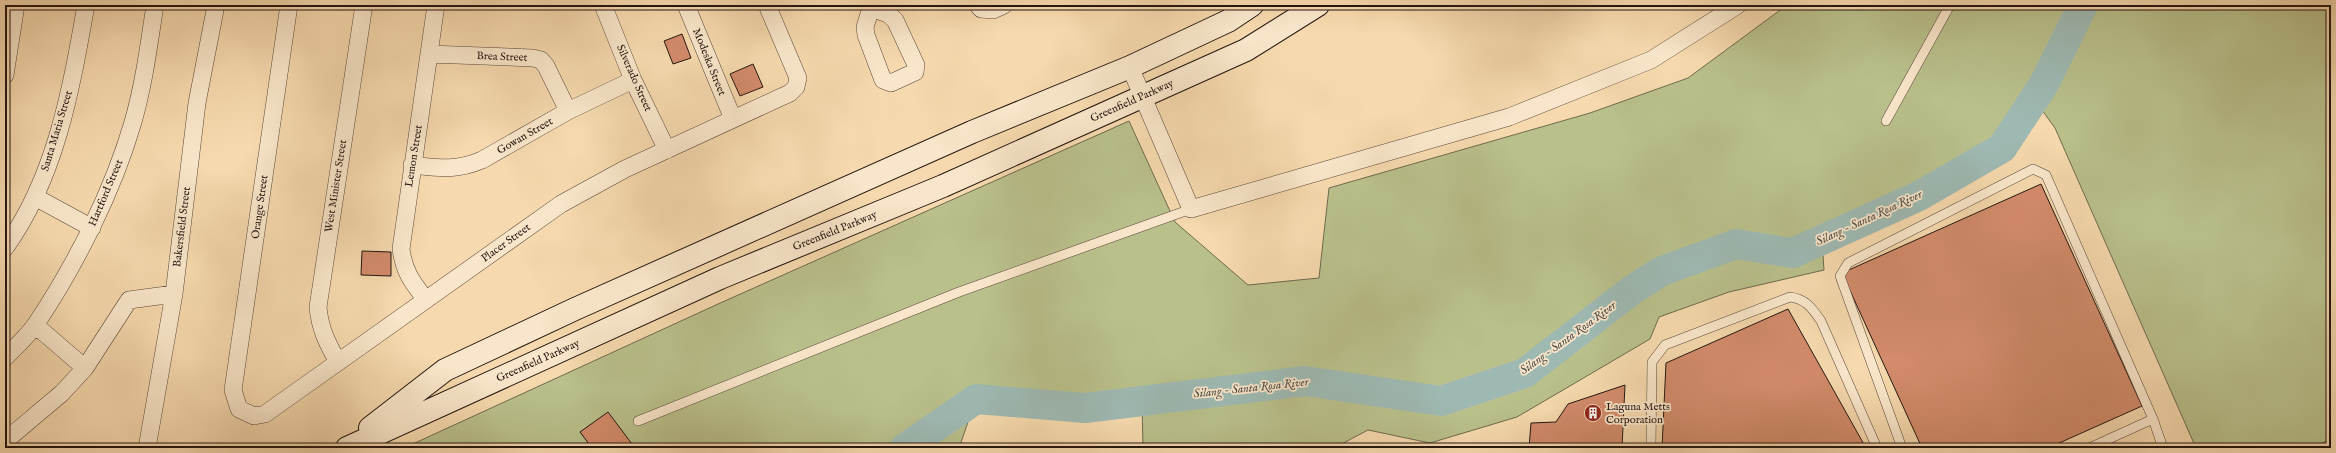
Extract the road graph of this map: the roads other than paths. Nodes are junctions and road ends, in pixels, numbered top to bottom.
1 (16, 5) edge
2 (86, 5) edge
3 (155, 5) edge
4 (216, 5) edge
5 (289, 5) edge
6 (364, 5) edge
7 (436, 5) edge
8 (603, 5) edge
9 (686, 5) edge
10 (767, 5) edge
11 (1252, 5) edge
12 (1318, 5) edge
13 (1738, 5) edge
14 (1950, 5) edge
15 (429, 54) junction
16 (1130, 68) junction
17 (5, 75) edge
18 (633, 80) junction
19 (1142, 96) junction
20 (568, 111) junction
21 (733, 119) junction
22 (1886, 121) dead end
23 (667, 150) junction
24 (412, 165) junction
25 (35, 197) junction
26 (1191, 209) junction
27 (92, 228) junction
28 (5, 248) edge
29 (174, 294) junction
30 (426, 300) junction
31 (35, 325) junction
32 (5, 358) edge
33 (338, 362) junction
34 (85, 368) junction
35 (240, 409) joint
36 (2153, 419) junction
37 (638, 422) dead end
38 (5, 441) edge
39 (147, 448) edge
40 (346, 448) edge
41 (1651, 448) edge
42 (1876, 448) edge
43 (1902, 448) edge
44 (2089, 448) edge
45 (2163, 448) edge

1 - 17 street
2 - 25 street, Santa Maria Street
3 - 27 street, Hartford Street
4 - 29 street, Bakersfield Street
5 - 35 street, Orange Street
6 - 33 street, West Minister Street
7 - 15 street, Lemon Street
8 - 18 street, Silverado Street
9 - 21 street, Modeska Street
10 - 21 street, Placer Street
11 - 16 main road, Greenfield Parkway
12 - 19 main road, Greenfield Parkway
13 - 26 street
14 - 22 lane
15 - 20 street, Brea Street
15 - 24 street, Lemon Street
16 - 19 street
16 - 40 main road, Greenfield Parkway
18 - 20 street, Gowan Street
18 - 23 street, Silverado Street
19 - 26 street
19 - 40 main road, Greenfield Parkway
20 - 24 street, Gowan Street
21 - 23 street, Placer Street
23 - 30 street, Placer Street
24 - 30 street, Lemon Street
25 - 27 street
25 - 28 street, Santa Maria Street
26 - 37 lane
27 - 31 street, Hartford Street
29 - 34 street
29 - 39 street, Bakersfield Street
30 - 33 street, Placer Street
31 - 32 street, Hartford Street
31 - 34 street
33 - 35 street, Placer Street
34 - 38 street
36 - 43 lane
36 - 44 lane
36 - 45 lane
41 - 42 lane

